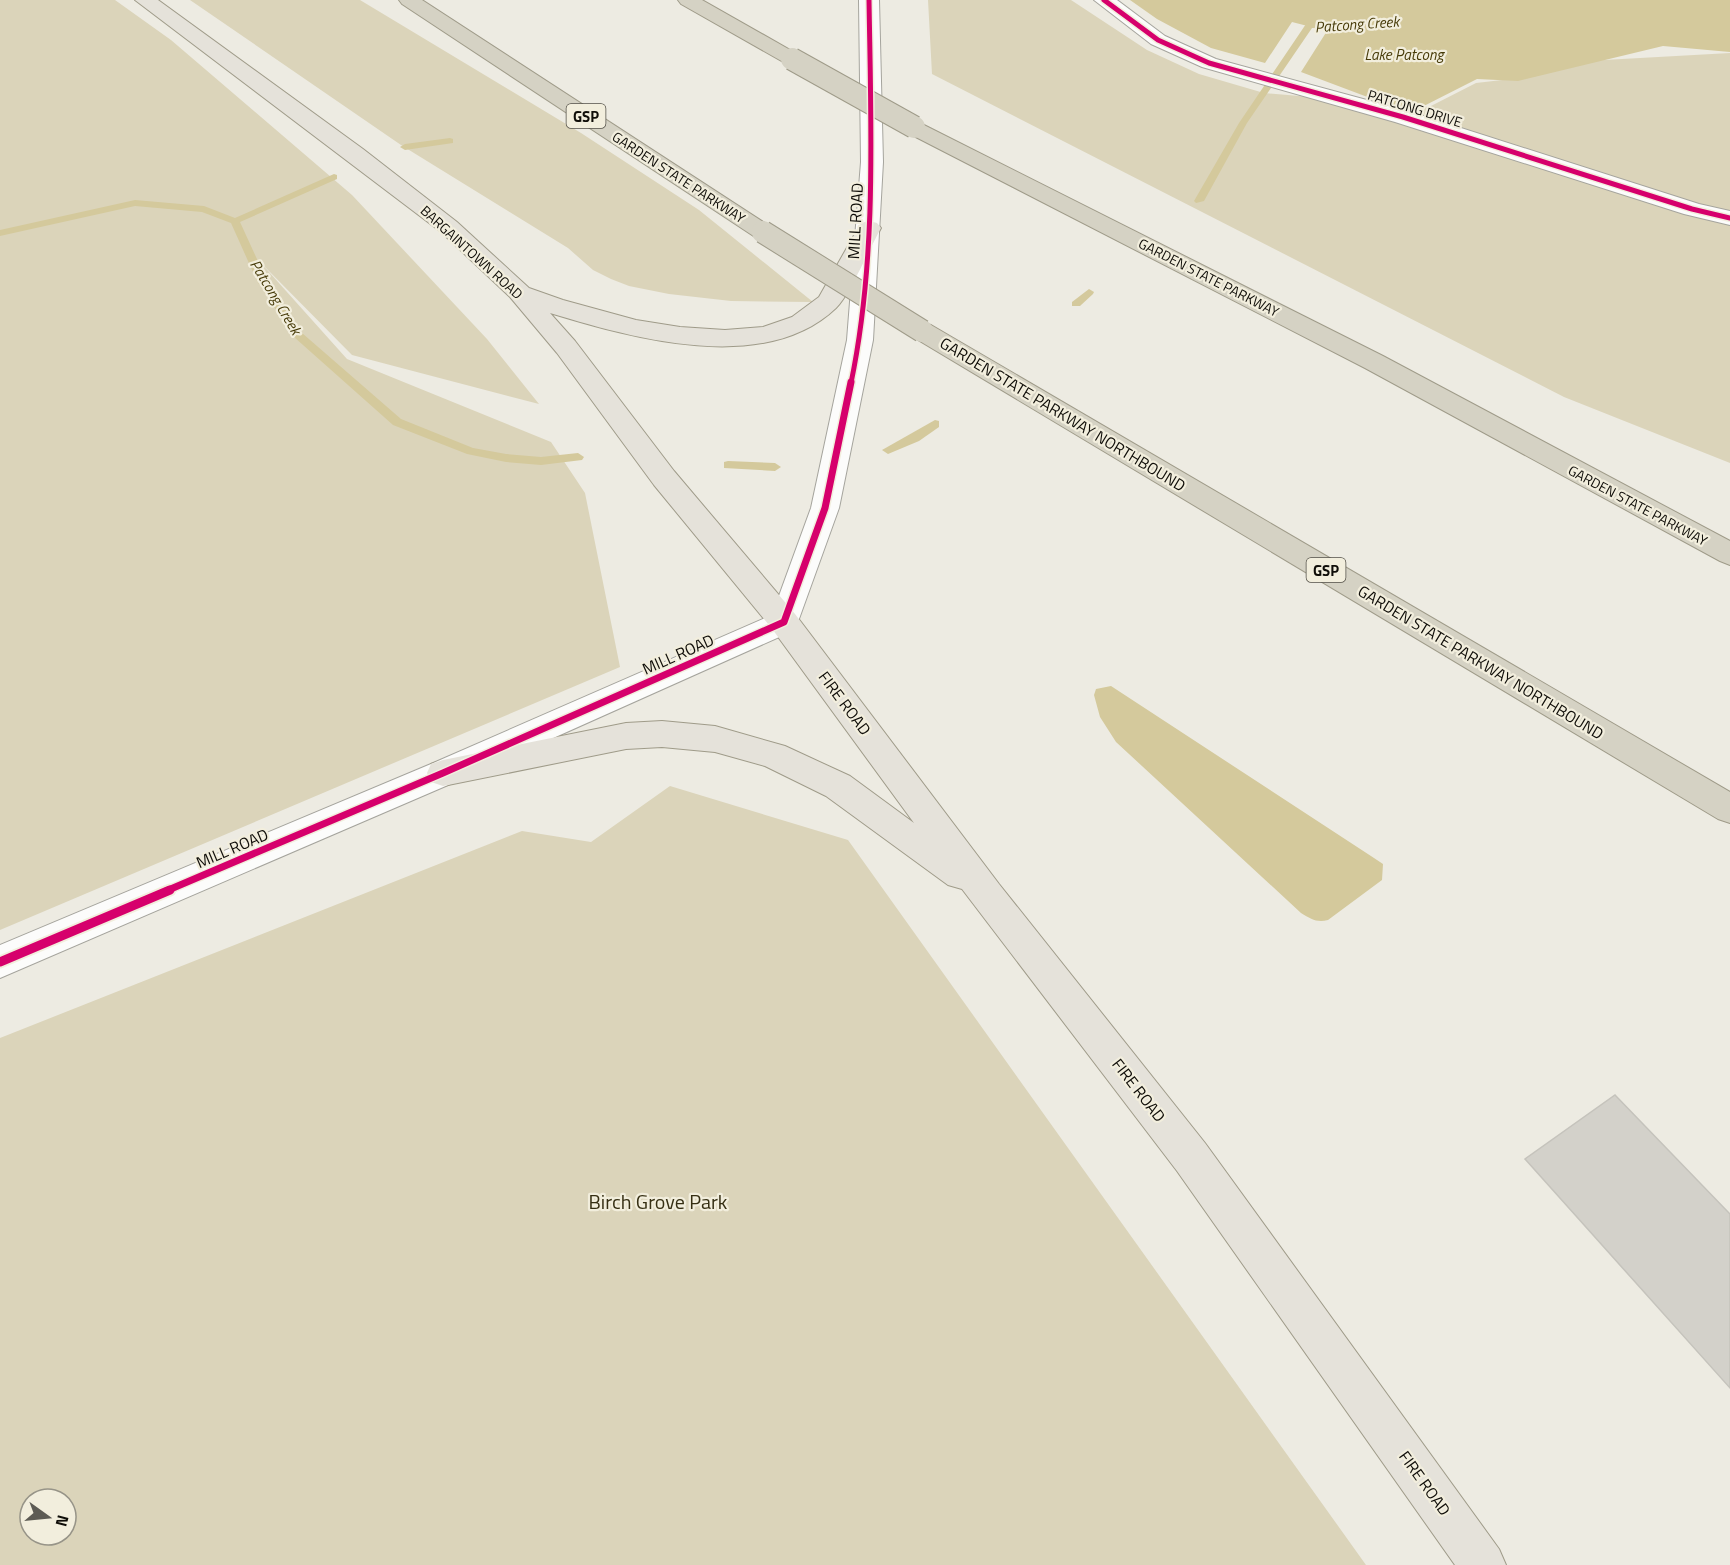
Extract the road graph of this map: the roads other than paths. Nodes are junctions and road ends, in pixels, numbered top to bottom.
1 (145, 0) edge
2 (409, 0) edge
3 (688, 0) edge
4 (869, 0) edge
5 (1104, 0) edge
6 (1730, 218) edge
7 (869, 228) junction
8 (519, 292) junction
9 (922, 331) joint
10 (1730, 554) edge
11 (784, 622) junction
12 (443, 773) junction
13 (1730, 809) edge
14 (987, 895) junction
15 (0, 962) edge
16 (1483, 1565) edge

1 - 8 main road, BARGAINTOWN ROAD
2 - 9 highway, GARDEN STATE PARKWAY / GSP, bridge
3 - 10 highway, GARDEN STATE PARKWAY, bridge
4 - 7 street, MILL ROAD
5 - 6 street, PATCONG DRIVE
7 - 8 main road
7 - 11 street, MILL ROAD
8 - 11 main road, BARGAINTOWN ROAD
9 - 13 highway, GARDEN STATE PARKWAY NORTHBOUND / GSP
11 - 12 street, MILL ROAD
11 - 14 main road, FIRE ROAD
12 - 14 main road
12 - 15 street, MILL ROAD
14 - 16 main road, FIRE ROAD

